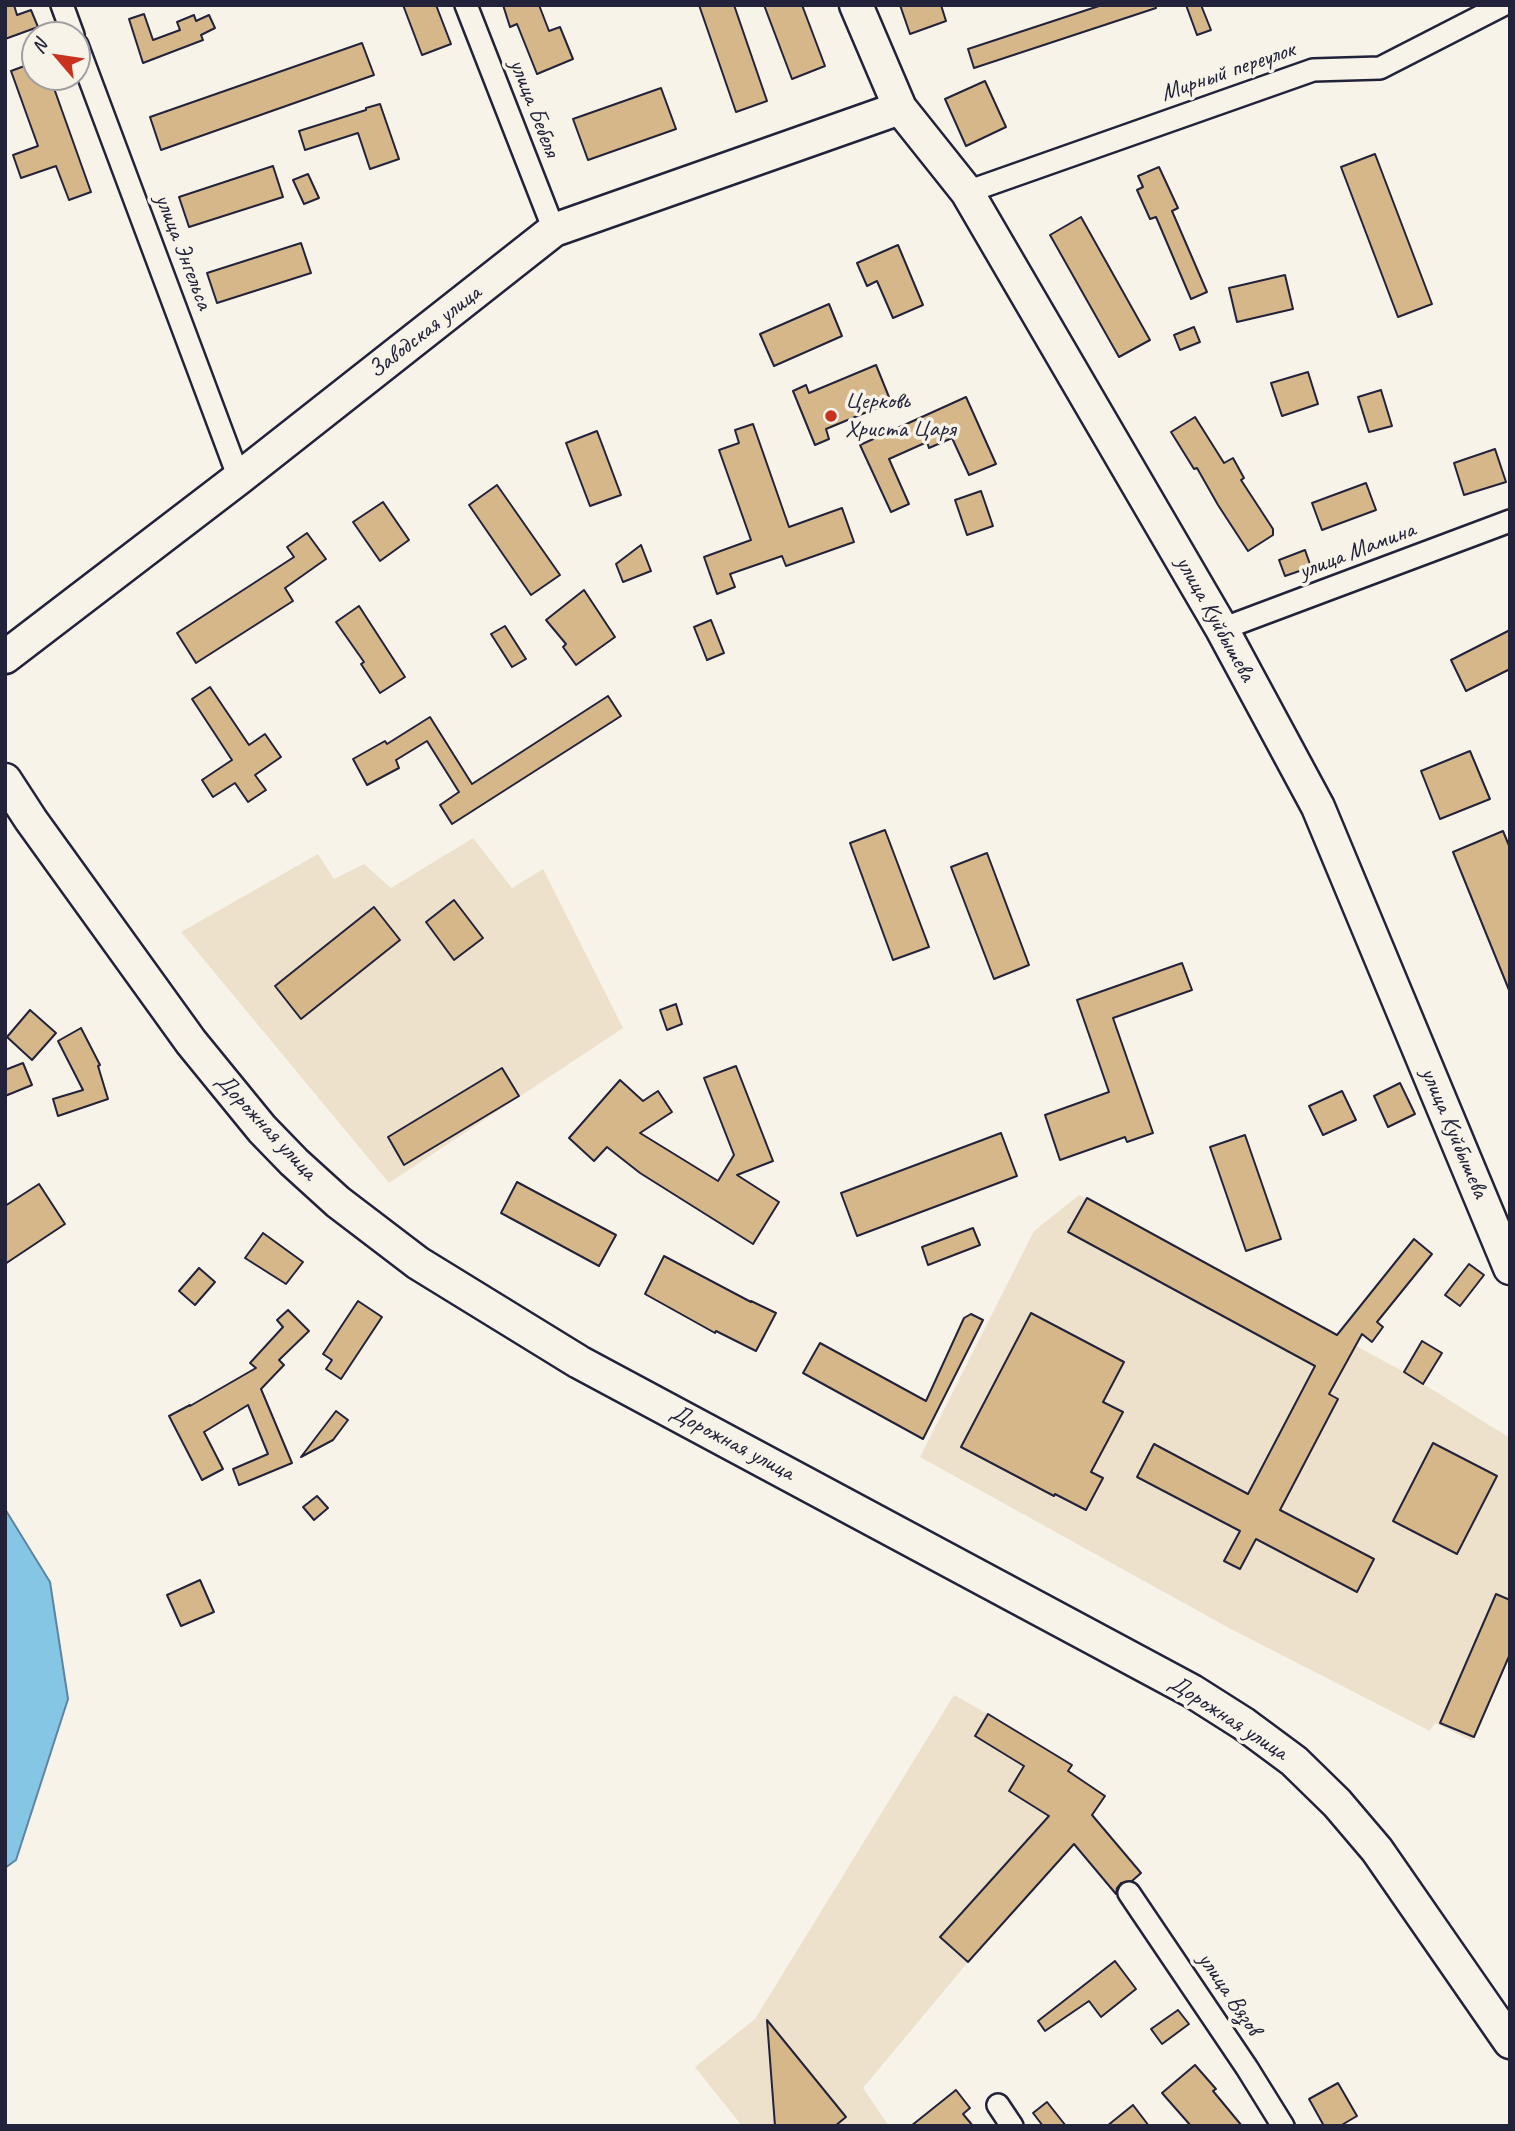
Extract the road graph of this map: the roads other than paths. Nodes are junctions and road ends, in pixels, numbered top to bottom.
1 (466, 5) edge
2 (856, 5) edge
3 (1503, 5) edge
4 (91, 82) edge
5 (900, 108) junction
6 (967, 192) junction
7 (554, 230) junction
8 (239, 478) junction
9 (1510, 521) edge
10 (1222, 629) junction
11 (5, 657) edge
12 (5, 780) edge
13 (1510, 1268) edge
14 (1129, 1893) dead end
15 (1510, 2042) edge
16 (998, 2105) dead end
17 (1012, 2126) edge
18 (1283, 2126) edge

1 - 7 street, улица Бебеля
2 - 5 street, улица Куйбышева
3 - 6 street, Мирный переулок
4 - 8 street, улица Энгельса
5 - 6 street, улица Куйбышева
5 - 7 street, Заводская улица
6 - 10 street, улица Куйбышева
7 - 8 street, Заводская улица
8 - 11 street, Заводская улица
9 - 10 street, улица Мамина
10 - 13 street, улица Куйбышева
12 - 15 street, Дорожная улица
14 - 18 street, улица Вязов
16 - 17 street

